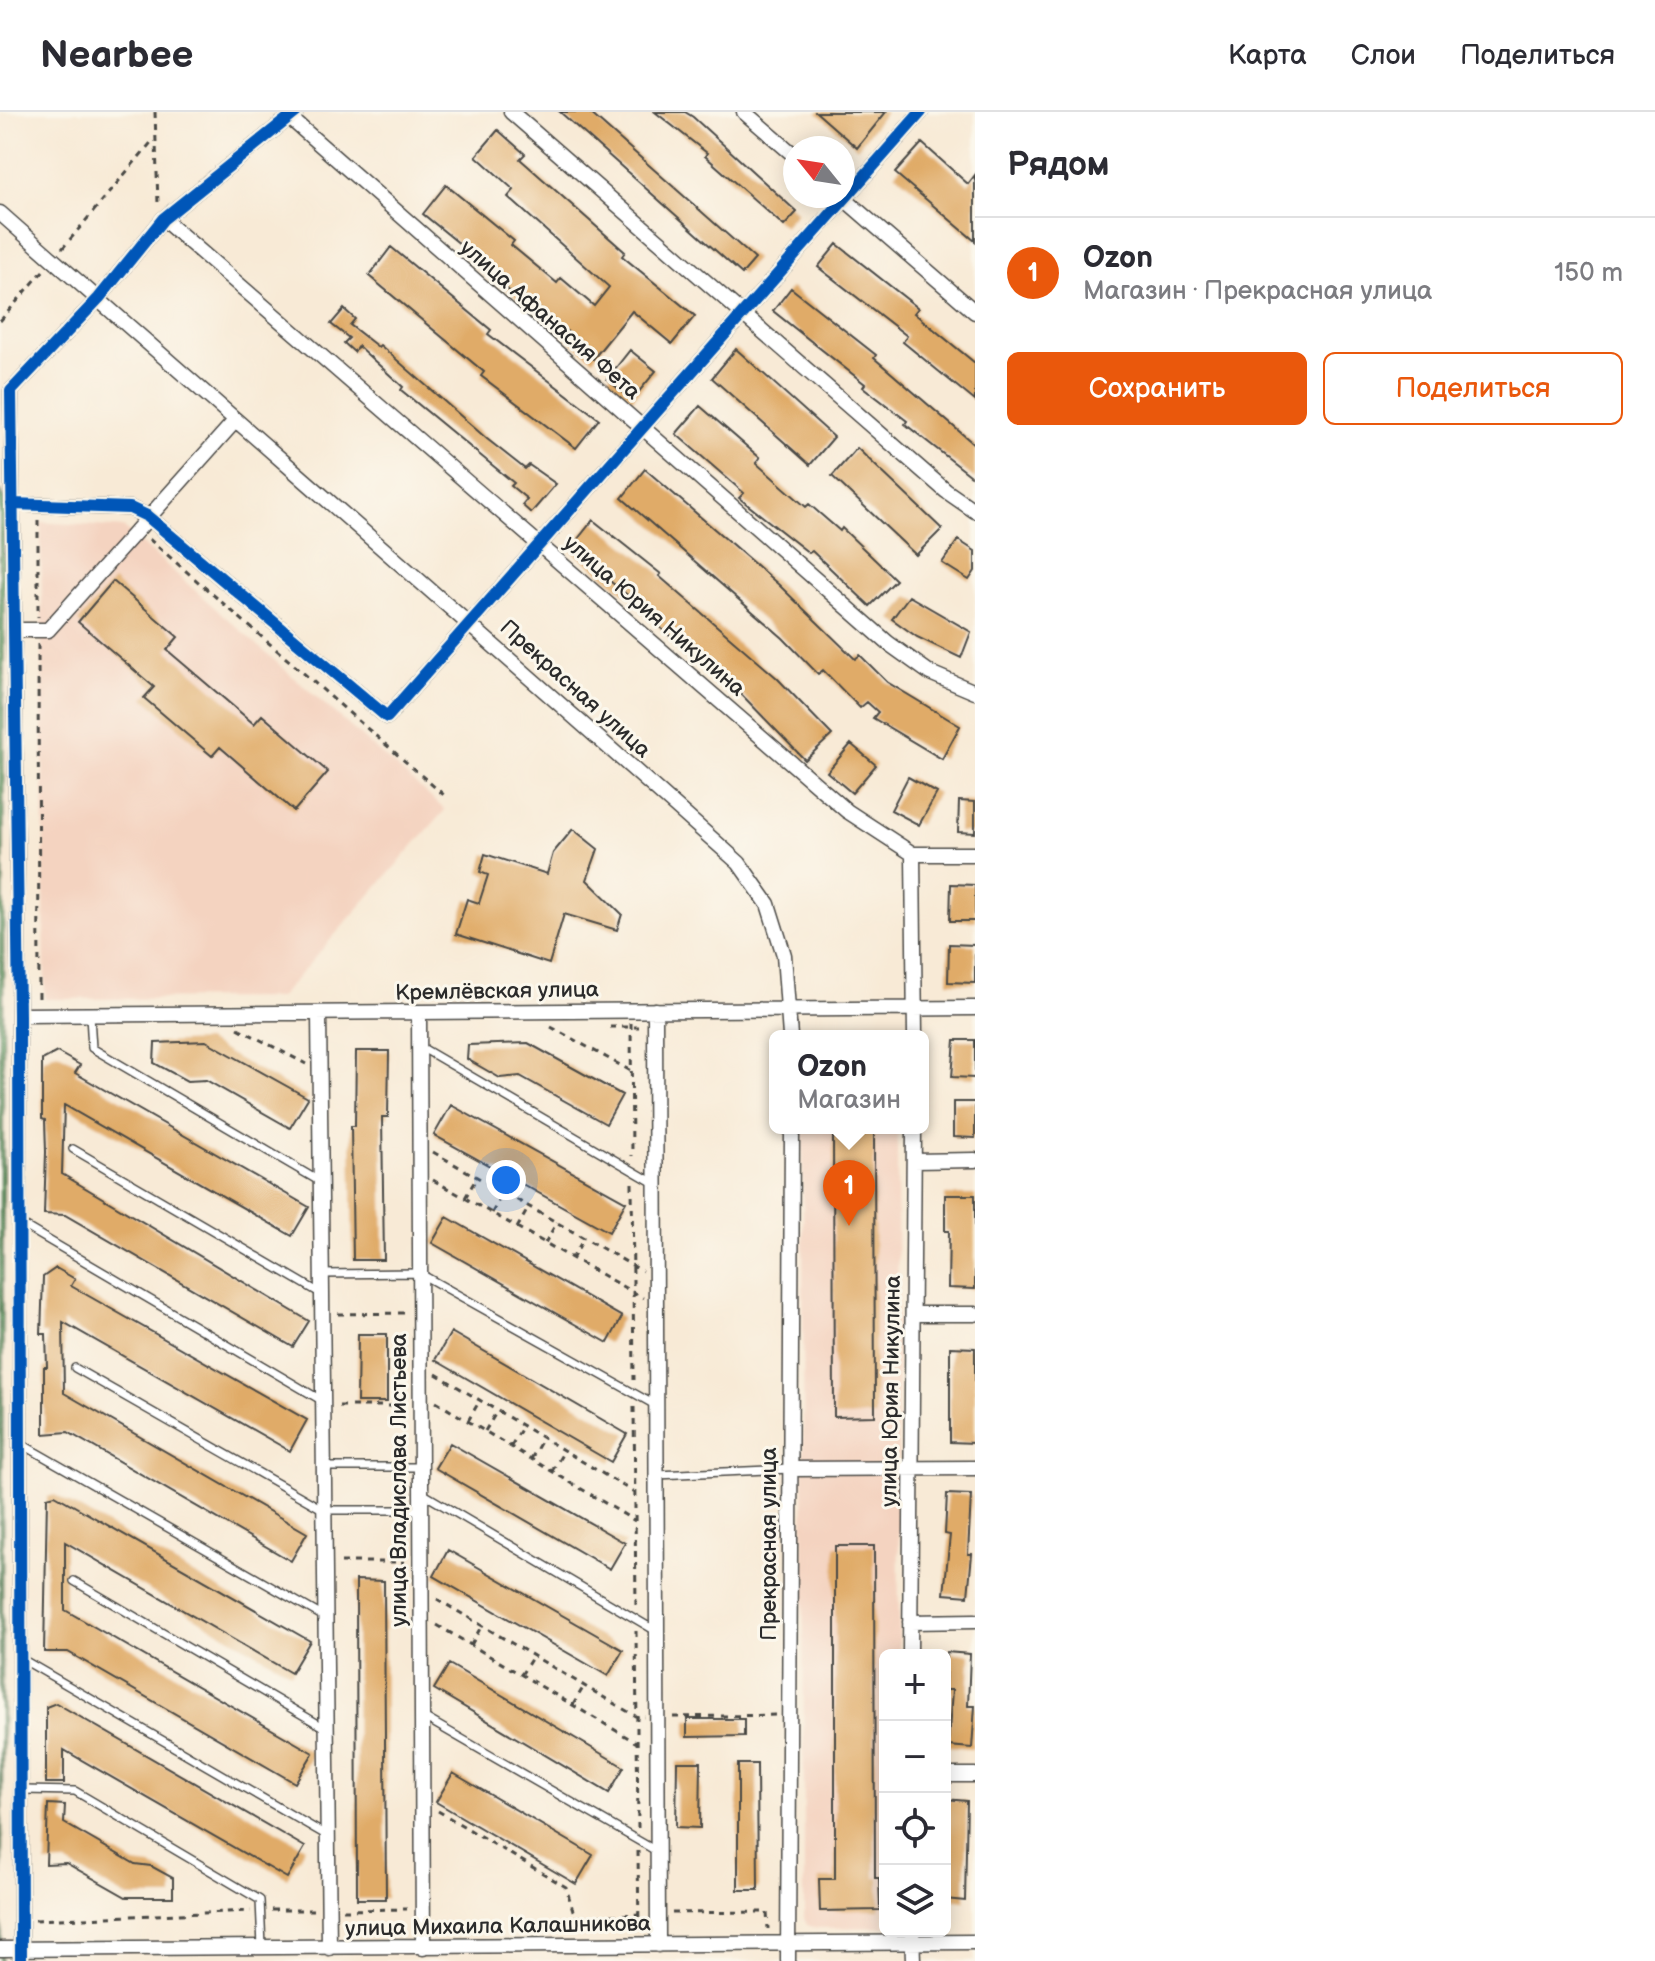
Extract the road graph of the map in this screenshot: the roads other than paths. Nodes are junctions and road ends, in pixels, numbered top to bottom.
1 (511, 112) edge
2 (744, 112) edge
3 (921, 112) edge
4 (293, 115) edge
5 (783, 146) edge
6 (855, 182) edge
7 (855, 207) edge
8 (832, 208) edge
9 (0, 213) edge
10 (163, 219) junction
11 (99, 298) junction
12 (743, 311) junction
13 (975, 312) edge
14 (11, 391) junction
15 (0, 404) edge
16 (234, 422) junction
17 (639, 427) junction
18 (12, 504) junction
19 (975, 511) edge
20 (147, 516) junction
21 (540, 544) junction
22 (472, 624) junction
23 (15, 630) junction
24 (975, 692) edge
25 (913, 854) junction
26 (975, 854) edge
27 (915, 1007) junction
28 (975, 1008) edge
29 (789, 1009) junction
30 (655, 1010) junction
31 (419, 1012) junction
32 (319, 1014) junction
33 (19, 1015) junction
34 (90, 1015) junction
35 (790, 1030) edge
36 (915, 1030) edge
37 (419, 1046) junction
38 (792, 1134) edge
39 (914, 1134) edge
40 (73, 1149) dead end
41 (975, 1160) edge
42 (914, 1161) junction
43 (321, 1182) junction
44 (655, 1185) junction
45 (19, 1223) junction
46 (419, 1273) junction
47 (322, 1274) junction
48 (322, 1294) junction
49 (913, 1314) junction
50 (975, 1314) edge
51 (75, 1368) dead end
52 (323, 1404) junction
53 (657, 1407) junction
54 (20, 1443) junction
55 (324, 1467) junction
56 (419, 1467) junction
57 (975, 1468) edge
58 (790, 1469) junction
59 (910, 1469) junction
60 (657, 1475) junction
61 (419, 1492) junction
62 (324, 1510) junction
63 (419, 1510) junction
64 (74, 1581) dead end
65 (326, 1618) junction
66 (975, 1621) edge
67 (910, 1622) junction
68 (658, 1632) junction
69 (910, 1649) edge
70 (20, 1658) junction
71 (422, 1716) junction
72 (327, 1729) junction
73 (951, 1775) edge
74 (975, 1775) edge
75 (23, 1790) dead end
76 (328, 1836) junction
77 (659, 1853) junction
78 (887, 1937) edge
79 (912, 1937) edge
80 (922, 1937) edge
81 (788, 1941) junction
82 (975, 1942) edge
83 (658, 1945) junction
84 (329, 1948) junction
85 (423, 1948) junction
86 (0, 1949) edge
87 (262, 1949) junction
88 (21, 1955) edge
89 (788, 1961) edge
90 (913, 1961) edge

1 - 12 street
2 - 5 street
3 - 6 street
4 - 10 street
4 - 17 street, улица Афанасия Фета
7 - 13 street
8 - 12 street
9 - 11 street, Прекрасная улица
10 - 11 street
10 - 21 street, улица Юрия Никулина
11 - 14 street
11 - 16 street, Прекрасная улица
12 - 17 street
12 - 19 street
14 - 15 street
14 - 18 street
16 - 20 street
16 - 22 street, Прекрасная улица
17 - 21 street
17 - 24 street, улица Афанасия Фета
18 - 20 street
18 - 23 street
20 - 22 street
20 - 23 street
21 - 22 street
21 - 25 street, улица Юрия Никулина
22 - 29 street, Прекрасная улица
23 - 33 street
25 - 26 street
25 - 27 street
27 - 28 street, Кремлёвская улица
27 - 29 street, Кремлёвская улица
27 - 36 street
29 - 30 street, Кремлёвская улица
29 - 35 street, Прекрасная улица
30 - 31 street, Кремлёвская улица
30 - 44 street
31 - 32 street, Кремлёвская улица
31 - 37 street, улица Владислава Листьева
32 - 34 street, Кремлёвская улица
32 - 43 street
33 - 34 street, Кремлёвская улица
33 - 45 street
34 - 43 lane
37 - 44 lane
37 - 46 street, улица Владислава Листьева
38 - 58 street, Прекрасная улица
39 - 42 street, улица Юрия Никулина
40 - 48 lane
41 - 42 street
42 - 49 street, улица Юрия Никулина
43 - 47 street
44 - 53 street
45 - 52 lane
45 - 54 street
46 - 47 lane
46 - 53 lane
46 - 56 street, улица Владислава Листьева
47 - 48 street
48 - 52 street
49 - 50 street
49 - 59 street, улица Юрия Никулина
51 - 62 lane
52 - 55 street
53 - 60 street
54 - 65 lane
54 - 70 street
55 - 56 lane
55 - 62 street
56 - 61 street, улица Владислава Листьева
57 - 59 street
58 - 59 street
58 - 60 lane
58 - 81 street, Прекрасная улица
59 - 67 street, улица Юрия Никулина
60 - 68 street
61 - 63 street, улица Владислава Листьева
61 - 68 lane
62 - 63 lane
62 - 65 street
63 - 71 street, улица Владислава Листьева
64 - 72 lane
65 - 72 street
66 - 67 street
67 - 69 street, улица Юрия Никулина
68 - 77 street
70 - 76 lane
70 - 88 street
71 - 77 lane
71 - 85 street, улица Владислава Листьева
72 - 76 street
73 - 74 street
75 - 87 lane
76 - 84 street
77 - 83 street
78 - 81 street, улица Михаила Калашникова
79 - 90 street
80 - 82 street, улица Михаила Калашникова
81 - 83 street, улица Михаила Калашникова
81 - 89 street, Прекрасная улица
83 - 85 street, улица Михаила Калашникова
84 - 85 street, улица Михаила Калашникова
84 - 87 street, улица Михаила Калашникова
86 - 88 street, улица Михаила Калашникова
87 - 88 street, улица Михаила Калашникова

